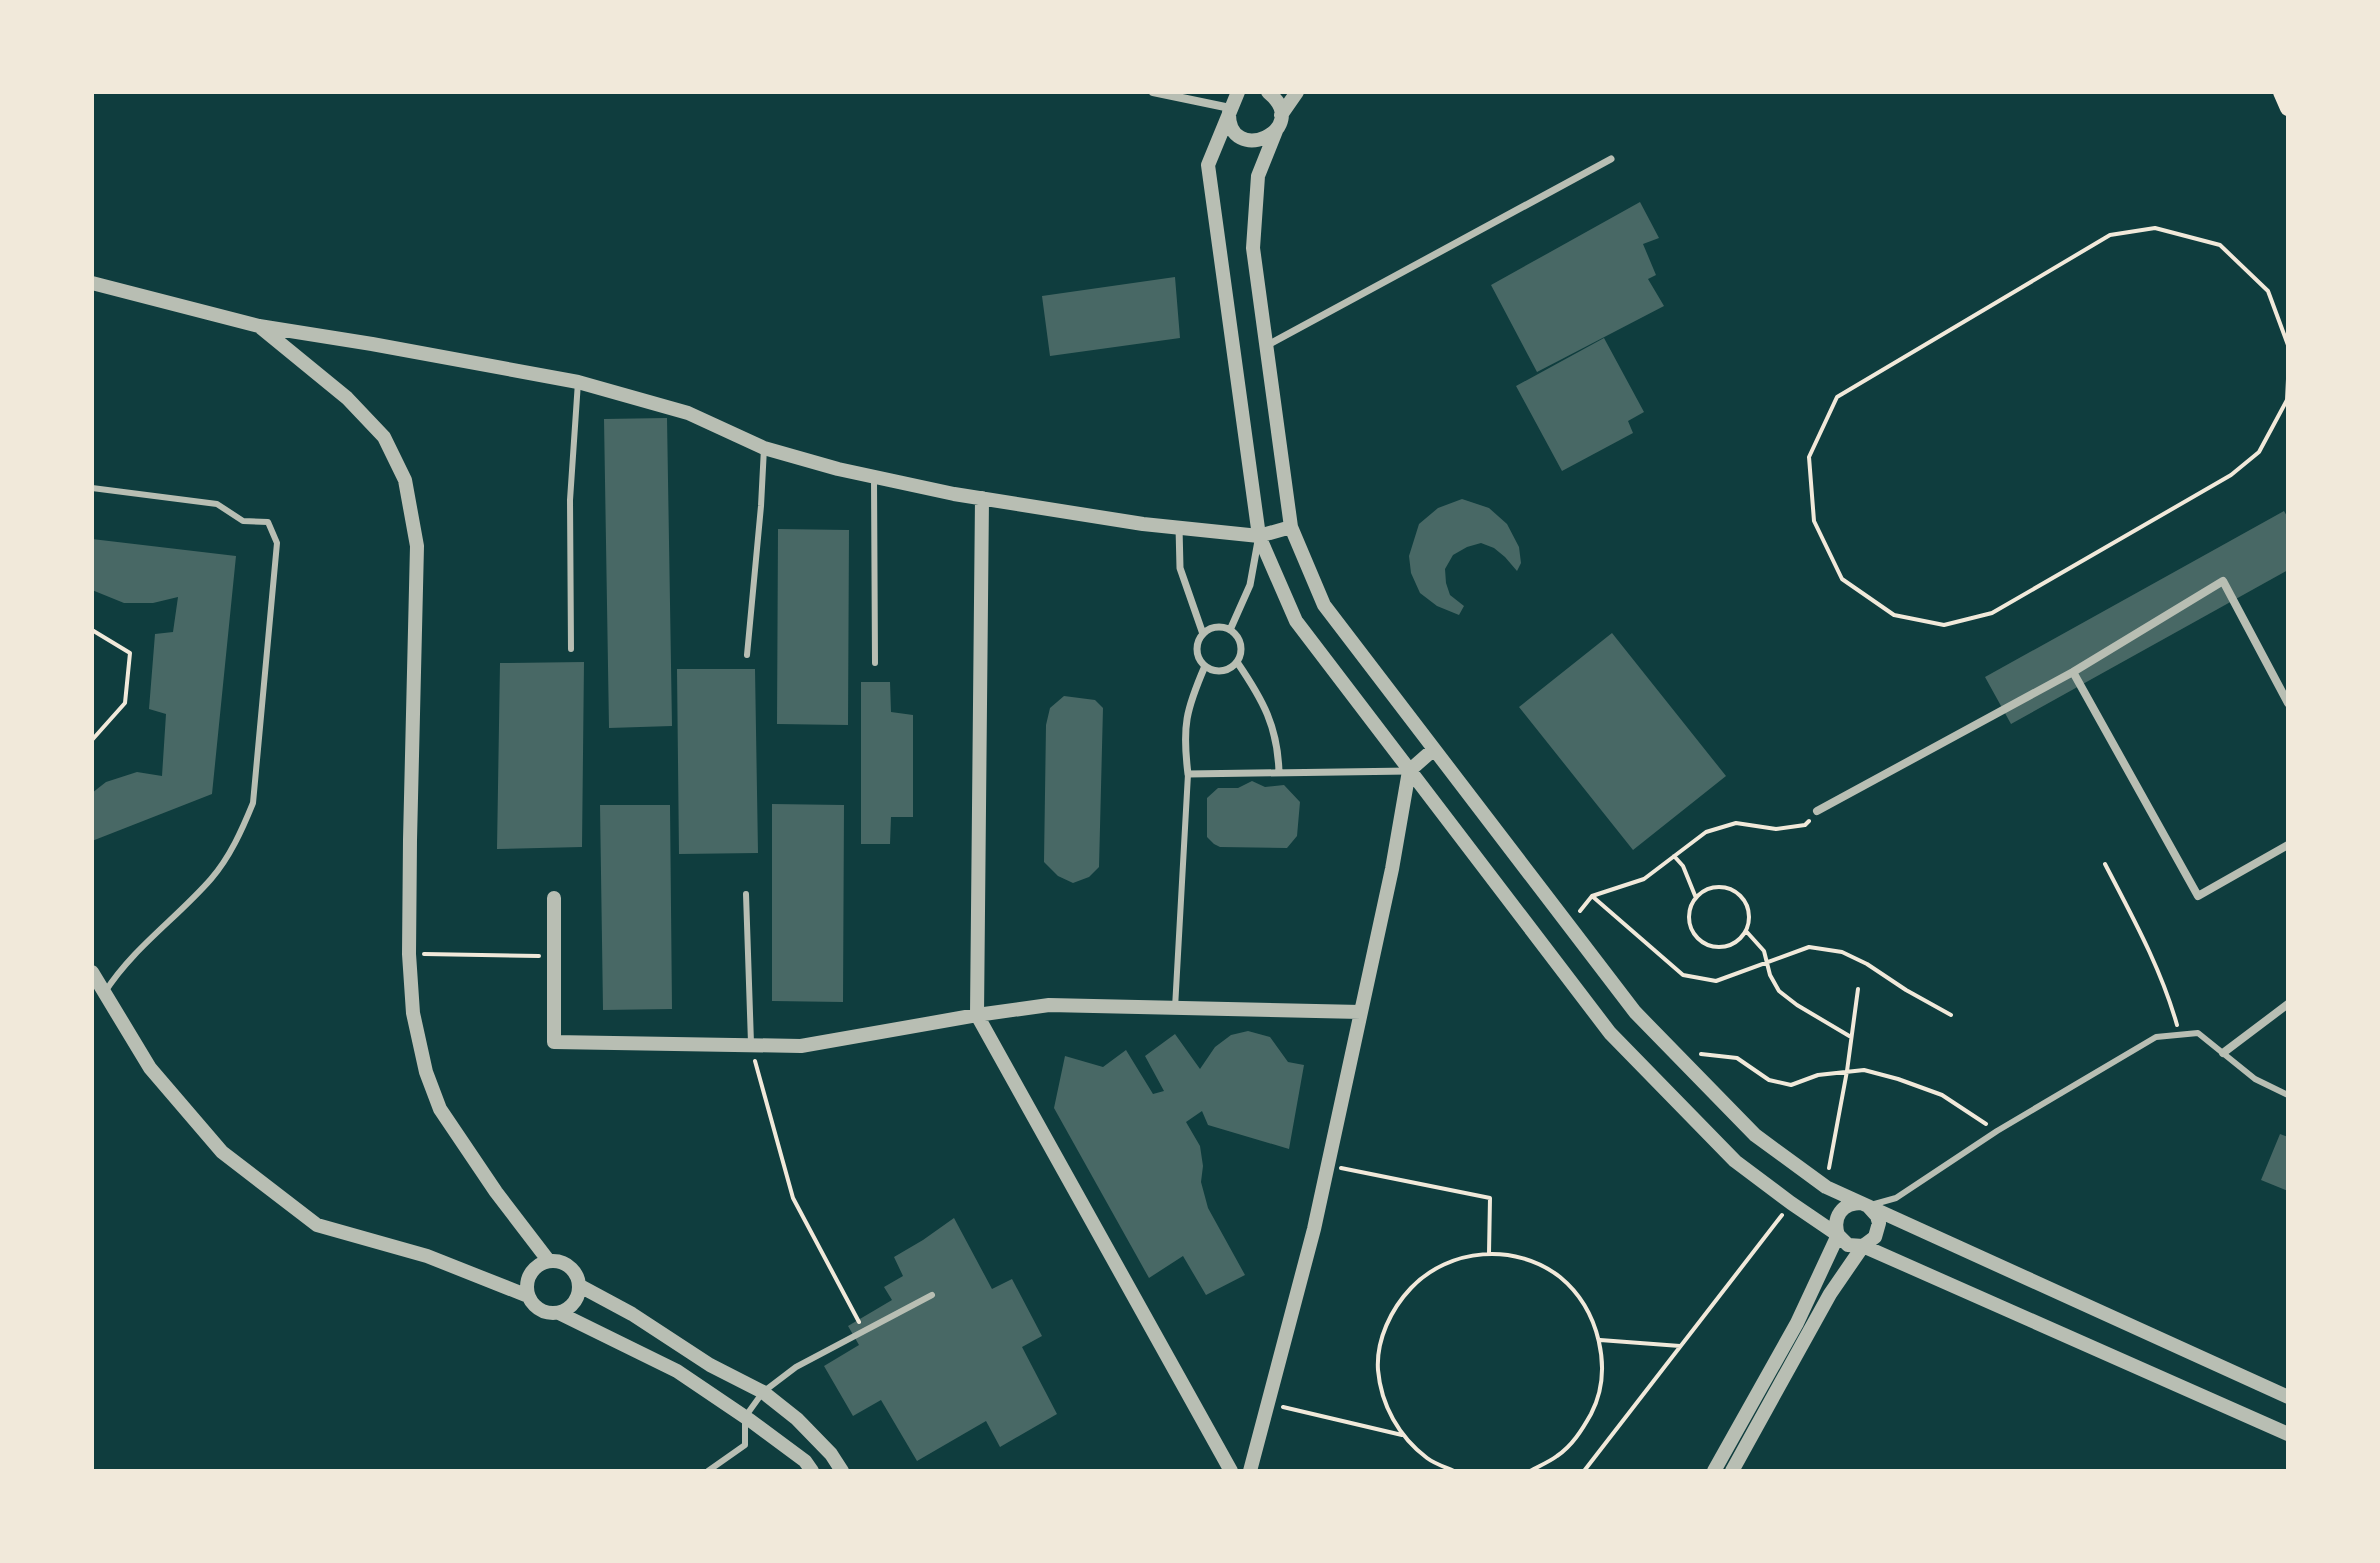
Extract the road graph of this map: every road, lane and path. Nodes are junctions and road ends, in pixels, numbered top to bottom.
1 (1153, 92) edge
2 (1268, 92) edge
3 (1297, 92) edge
4 (2281, 92) edge
5 (1235, 98) edge
6 (2288, 108) edge
7 (1281, 115) junction
8 (1276, 131) junction
9 (1611, 159) dead end
10 (92, 283) edge
11 (259, 326) junction
12 (2288, 345) edge
13 (1266, 346) junction
14 (2288, 379) edge
15 (578, 382) junction
16 (764, 448) junction
17 (874, 477) junction
18 (92, 488) edge
19 (982, 498) junction
20 (1179, 527) junction
21 (1291, 527) junction
22 (1259, 536) junction
23 (92, 630) edge
24 (1230, 630) junction
25 (1203, 634) junction
26 (571, 649) dead end
27 (747, 655) dead end
28 (1237, 662) junction
29 (875, 663) dead end
30 (1205, 666) junction
31 (2073, 672) junction
32 (2288, 703) edge
33 (92, 740) edge
34 (1434, 749) junction
35 (1409, 771) junction
36 (1279, 773) junction
37 (1188, 774) junction
38 (1817, 811) joint
39 (2288, 845) edge
40 (1674, 856) junction
41 (2105, 864) dead end
42 (746, 894) dead end
43 (1592, 896) junction
44 (554, 898) dead end
45 (1696, 898) junction
46 (1569, 926) junction
47 (1746, 931) junction
48 (409, 954) junction
49 (554, 956) junction
50 (1767, 963) junction
51 (92, 972) edge
52 (1858, 989) dead end
53 (105, 993) junction
54 (2288, 1004) edge
55 (1175, 1008) junction
56 (1361, 1012) junction
57 (977, 1015) junction
58 (1951, 1015) dead end
59 (2180, 1035) junction
60 (1851, 1037) junction
61 (751, 1045) junction
62 (2223, 1053) junction
63 (1679, 1057) junction
64 (1847, 1071) junction
65 (2288, 1095) edge
66 (1997, 1131) junction
67 (1327, 1166) junction
68 (1826, 1187) junction
69 (1791, 1203) junction
70 (1864, 1205) junction
71 (1838, 1235) junction
72 (1863, 1246) junction
73 (1489, 1253) junction
74 (548, 1260) junction
75 (580, 1286) junction
76 (932, 1295) dead end
77 (528, 1296) junction
78 (559, 1313) junction
79 (864, 1331) junction
80 (1600, 1340) junction
81 (1680, 1346) junction
82 (763, 1392) junction
83 (2288, 1397) edge
84 (1269, 1403) junction
85 (745, 1417) junction
86 (2288, 1434) edge
87 (1402, 1435) junction
88 (708, 1471) edge
89 (812, 1471) edge
90 (842, 1471) edge
91 (1231, 1471) edge
92 (1250, 1471) edge
93 (1454, 1471) edge
94 (1530, 1471) edge
95 (1584, 1471) edge
96 (1714, 1471) edge
97 (1732, 1471) edge

1 - 5 street
2 - 7 street
3 - 7 street
4 - 6 main road
5 - 8 street
5 - 22 street
7 - 8 street
8 - 13 street
9 - 13 street
10 - 11 street
11 - 15 street
11 - 48 street
12 - 14 path
13 - 21 street
15 - 16 street
15 - 26 lane
16 - 17 street
16 - 27 lane
17 - 19 street
17 - 29 lane
18 - 53 lane
19 - 20 street
19 - 57 street
20 - 22 street
20 - 25 street
21 - 22 street
21 - 34 street
22 - 24 street
22 - 35 street
23 - 33 path
24 - 25 street
24 - 28 street
25 - 30 street
28 - 30 street
28 - 36 street
30 - 37 street
31 - 32 street
31 - 38 street
31 - 39 street
34 - 35 street
34 - 46 street
35 - 36 street
35 - 56 street
35 - 69 street
36 - 37 street
37 - 55 lane
38 - 40 path
40 - 43 path
40 - 45 path
41 - 59 path
42 - 61 lane
43 - 46 path
43 - 50 path
44 - 49 street
45 - 47 path
45 - 47 path
46 - 63 street
47 - 50 path
48 - 49 path
48 - 74 street
49 - 61 street
50 - 58 path
50 - 60 path
51 - 53 street
52 - 60 path
53 - 77 street
54 - 62 street
55 - 56 street
55 - 57 street
56 - 67 street
57 - 61 street
57 - 91 street
59 - 62 lane
59 - 66 lane
60 - 64 path
61 - 79 path
62 - 65 lane
63 - 64 path
63 - 68 street
64 - 66 path
64 - 68 path
66 - 70 lane
67 - 73 path
67 - 84 street
68 - 70 street
69 - 71 street
69 - 81 path
70 - 71 street
70 - 72 street
70 - 83 street
71 - 72 street
71 - 96 street
72 - 86 street
72 - 97 street
73 - 80 path
73 - 87 path
74 - 75 street
74 - 77 street
75 - 78 street
75 - 82 street
76 - 79 lane
77 - 78 street
78 - 85 street
79 - 82 lane
80 - 81 path
80 - 94 path
81 - 95 path
82 - 85 lane
82 - 90 street
84 - 87 path
84 - 92 street
85 - 88 lane
85 - 89 street
87 - 93 path

